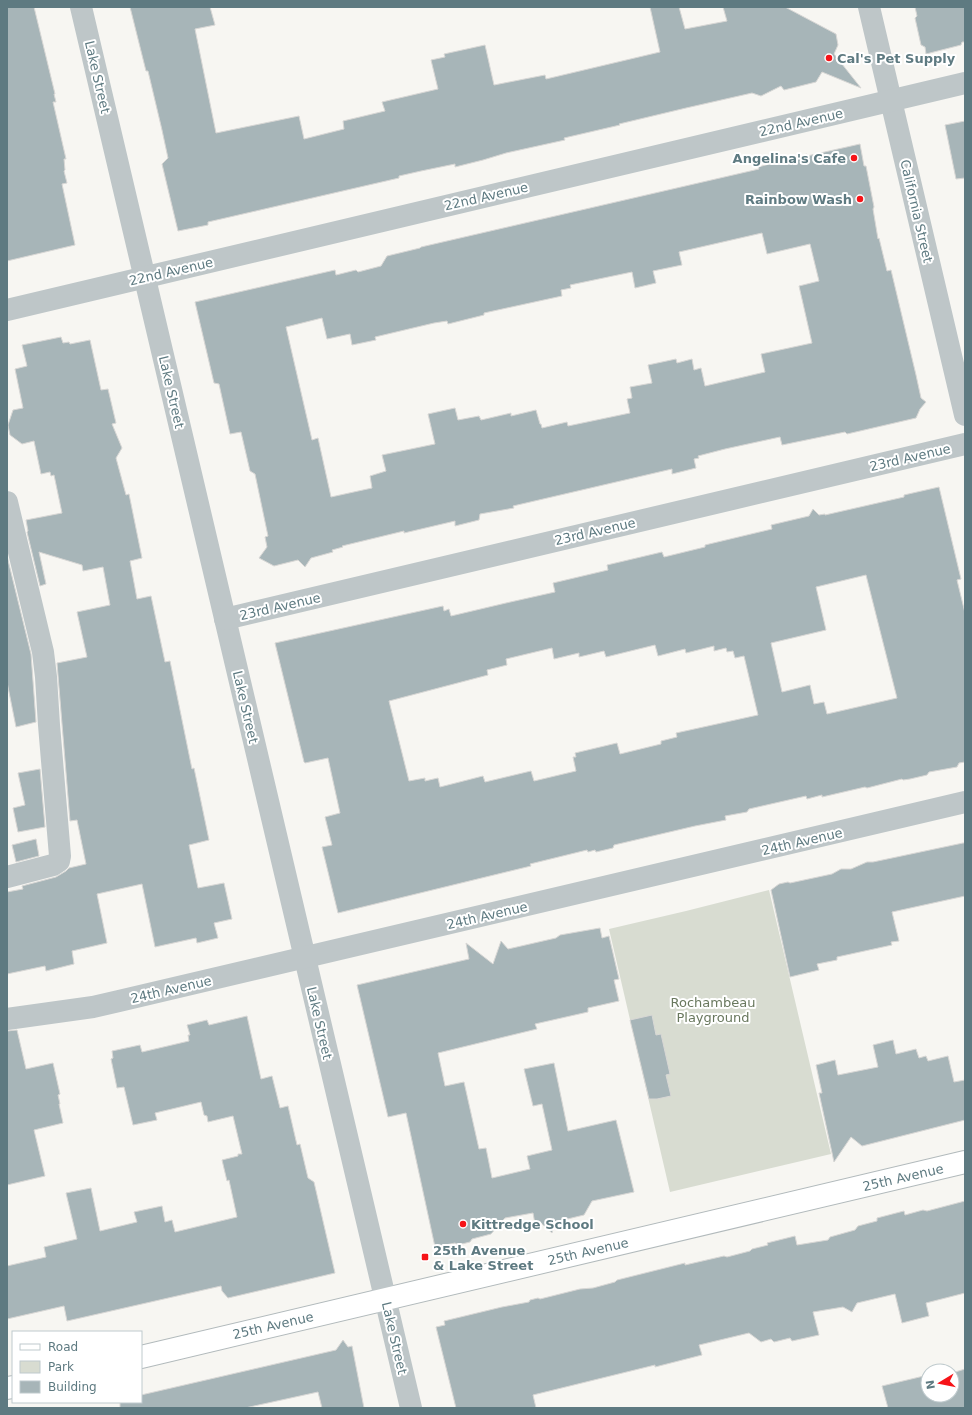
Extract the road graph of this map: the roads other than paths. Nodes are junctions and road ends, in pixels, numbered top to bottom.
1 (81, 7) edge
2 (869, 7) edge
3 (965, 84) edge
4 (891, 101) junction
5 (145, 277) junction
6 (7, 310) edge
7 (965, 415) edge
8 (965, 444) edge
9 (7, 502) edge
10 (225, 619) junction
11 (965, 802) edge
12 (7, 876) edge
13 (305, 958) junction
14 (7, 1019) edge
15 (965, 1162) edge
16 (386, 1299) junction
17 (142, 1357) edge
18 (411, 1408) edge

1 - 5 street, Lake Street
2 - 4 street, California Street
3 - 4 street, 22nd Avenue
4 - 5 street, 22nd Avenue
4 - 7 street, California Street
5 - 6 street, 22nd Avenue
5 - 10 street, Lake Street
8 - 10 street, 23rd Avenue
9 - 12 street
10 - 13 street, Lake Street
11 - 13 street, 24th Avenue
13 - 14 street, 24th Avenue
13 - 16 street, Lake Street
15 - 16 main road, 25th Avenue
16 - 17 main road, 25th Avenue
16 - 18 street, Lake Street

